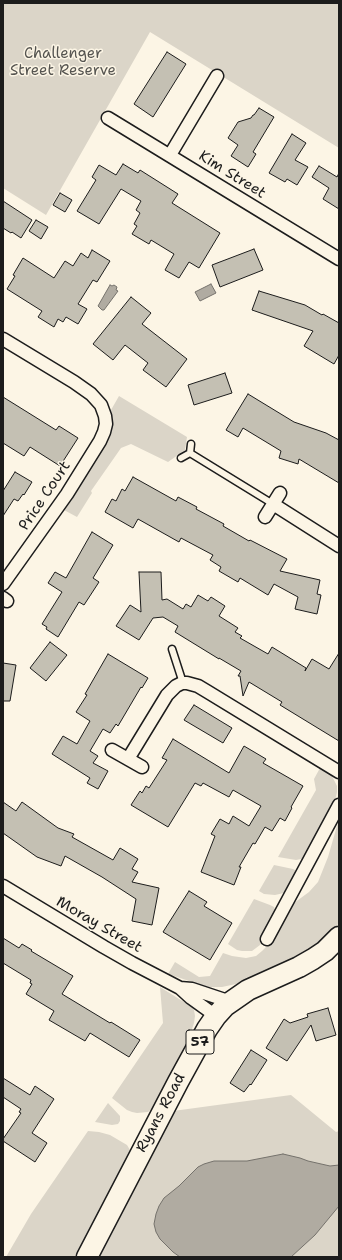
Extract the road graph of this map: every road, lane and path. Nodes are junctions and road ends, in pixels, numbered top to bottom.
1 (217, 76) dead end
2 (108, 118) dead end
3 (170, 155) junction
4 (339, 259) edge
5 (3, 339) edge
6 (191, 444) dead end
7 (190, 454) junction
8 (181, 458) dead end
9 (280, 493) dead end
10 (273, 504) junction
11 (265, 517) dead end
12 (339, 546) edge
13 (3, 584) edge
14 (172, 649) dead end
15 (183, 683) junction
16 (112, 750) dead end
17 (128, 759) junction
18 (142, 767) dead end
19 (339, 772) edge
20 (339, 805) edge
21 (3, 886) edge
22 (339, 937) edge
23 (267, 939) dead end
24 (180, 988) junction
25 (231, 1002) junction
26 (216, 1016) junction
27 (87, 1257) edge

1 - 3 street
2 - 3 street, Kim Street
3 - 4 street, Kim Street
5 - 13 street, Price Court
6 - 7 lane
7 - 8 lane
7 - 10 lane
9 - 10 street
10 - 11 street
10 - 12 street
14 - 15 lane
15 - 17 street
15 - 19 street
16 - 17 street
17 - 18 street
20 - 23 street
21 - 24 street, Moray Street
22 - 25 main road, Ryans Road / 57
24 - 25 street, Moray Street
24 - 26 street, Moray Street
25 - 26 main road, Ryans Road / 57
26 - 27 main road, Ryans Road / 57

